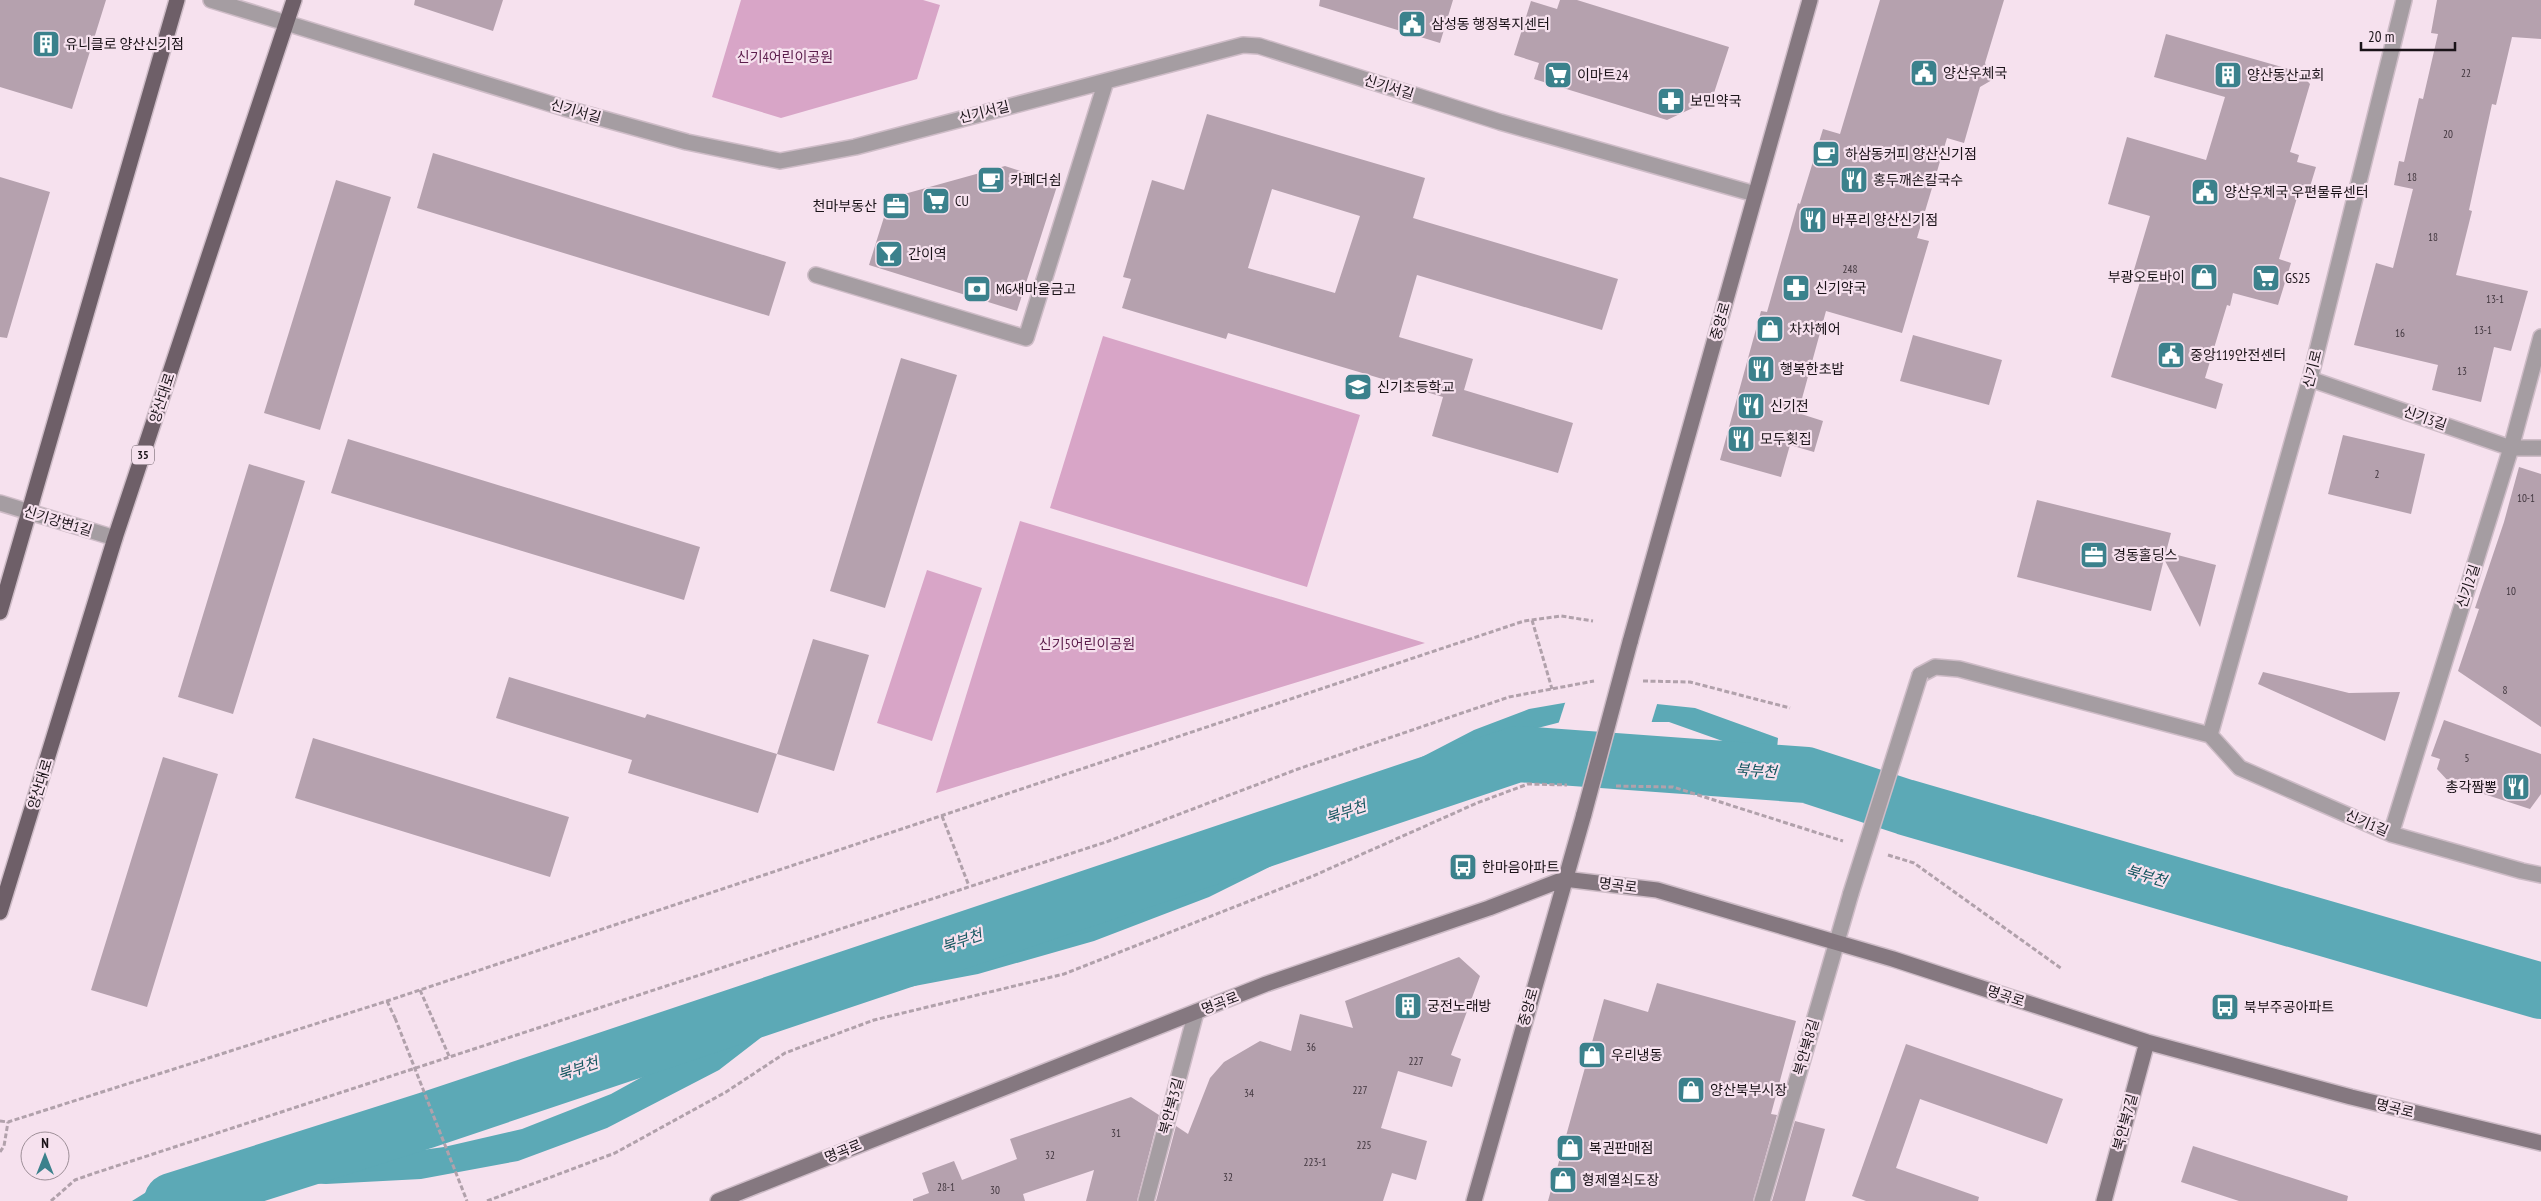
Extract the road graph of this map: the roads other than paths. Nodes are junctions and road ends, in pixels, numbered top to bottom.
1 (177, 0) edge
2 (211, 0) edge
3 (294, 0) edge
4 (1810, 0) edge
5 (2404, 0) edge
6 (287, 23) junction
7 (1106, 81) junction
8 (1755, 194) junction
9 (816, 275) dead end
10 (2541, 337) edge
11 (2310, 379) junction
12 (2511, 448) junction
13 (2541, 448) edge
14 (0, 503) edge
15 (30, 512) junction
16 (116, 538) junction
17 (0, 612) edge
18 (2210, 735) junction
19 (2391, 834) junction
20 (2541, 875) edge
21 (1564, 879) junction
22 (0, 912) edge
23 (1836, 944) junction
24 (1196, 1012) junction
25 (2147, 1042) junction
26 (2541, 1143) edge
27 (718, 1201) edge
28 (1146, 1201) edge
29 (1474, 1201) edge
30 (1762, 1201) edge
31 (2104, 1201) edge

1 - 15 main road
2 - 6 street, 신기서길
3 - 6 main road, 양산대로 / 35
4 - 8 main road, 중앙로
5 - 11 street, 신기로
6 - 7 street, 신기서길
6 - 16 main road, 양산대로 / 35
7 - 8 street, 신기서길
7 - 9 street
8 - 21 main road, 중앙로, bridge
10 - 12 street, 신기2길
11 - 12 street, 신기3길
11 - 18 street, 신기로
12 - 13 street, 신기3길
12 - 19 street, 신기2길
14 - 15 street, 신기강변1길
15 - 16 street, 신기강변1길
15 - 17 main road
16 - 22 main road, 양산대로 / 35
18 - 19 street, 신기1길
18 - 23 street, 북안북8길, bridge
19 - 20 street, 신기1길
21 - 23 main road, 명곡로
21 - 24 main road, 명곡로
21 - 29 main road, 중앙로
23 - 25 main road, 명곡로
23 - 30 street, 북안북8길
24 - 27 main road, 명곡로
24 - 28 street, 북안북3길
25 - 26 main road, 명곡로
25 - 31 main road, 북안북7길

